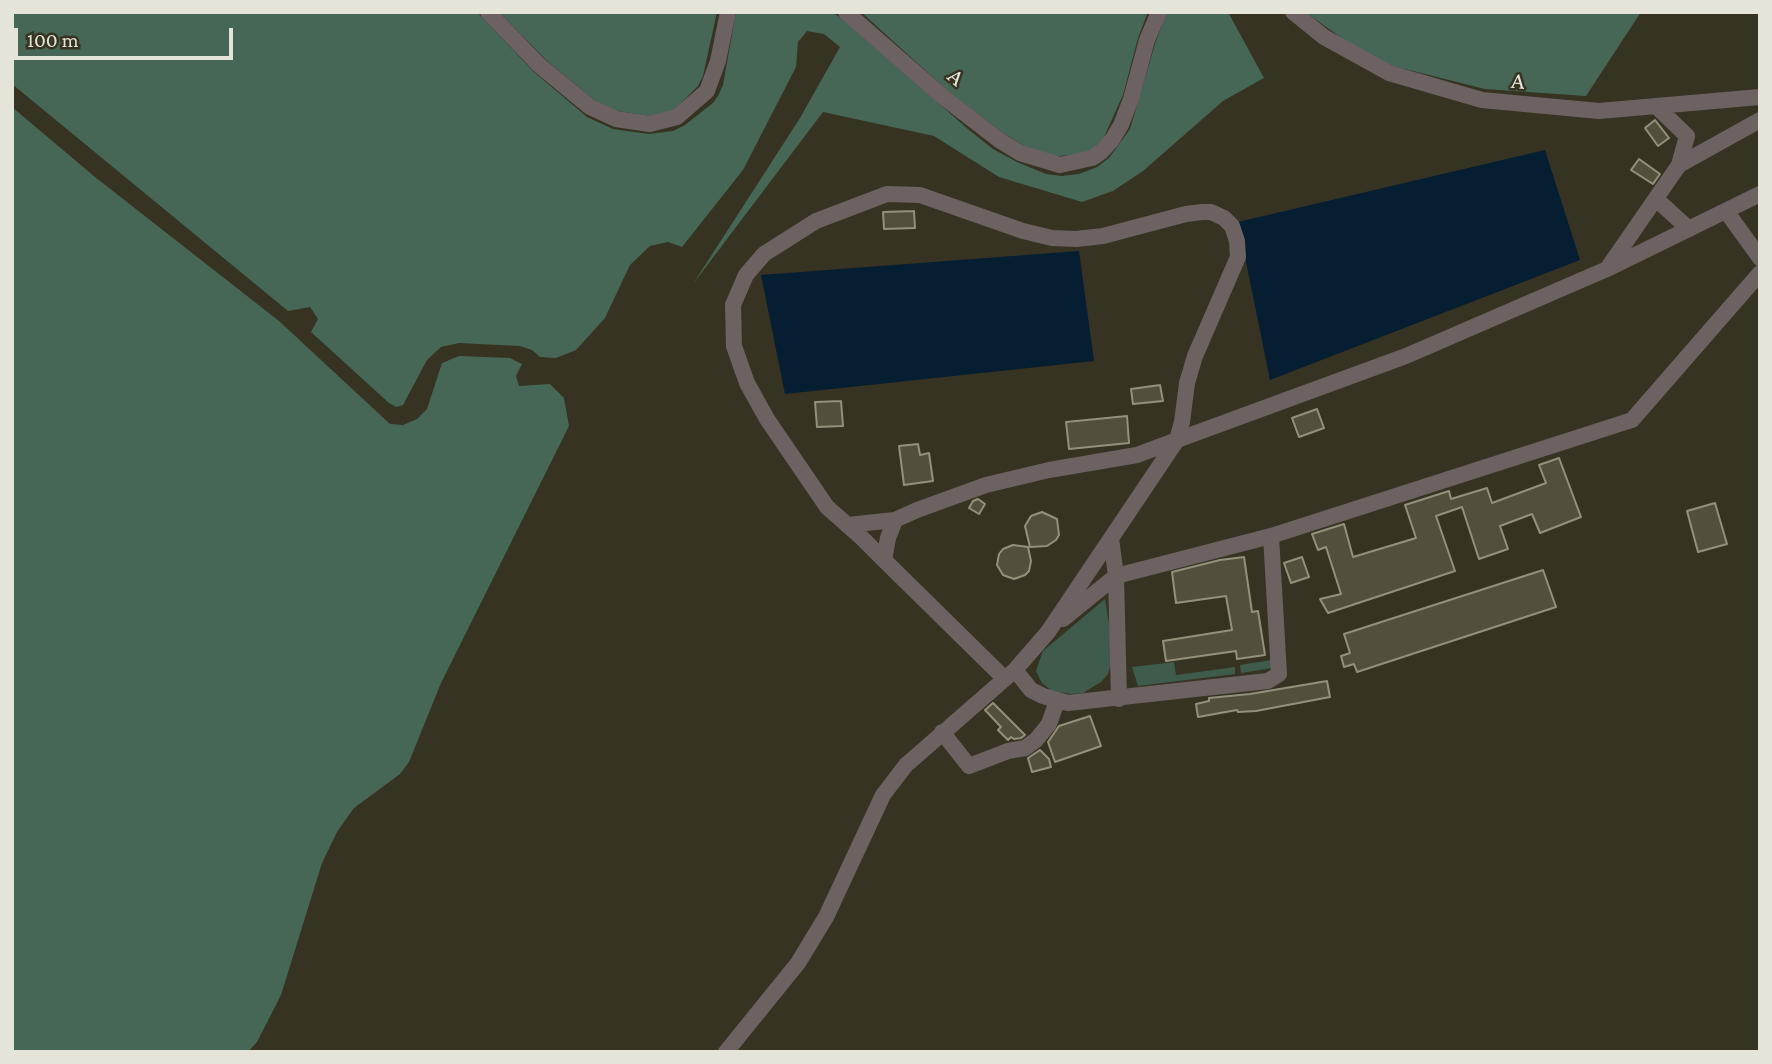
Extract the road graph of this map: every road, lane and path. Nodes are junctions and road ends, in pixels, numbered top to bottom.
1 (488, 12) edge
2 (729, 12) edge
3 (846, 12) edge
4 (1159, 12) edge
5 (1293, 12) edge
6 (1760, 97) edge
7 (1656, 106) junction
8 (1760, 120) edge
9 (1679, 165) junction
10 (1760, 194) edge
11 (1656, 199) junction
12 (1726, 211) junction
13 (1689, 229) junction
14 (1760, 258) edge
15 (1607, 269) junction
16 (1760, 273) edge
17 (1177, 440) junction
18 (895, 520) junction
19 (847, 525) junction
20 (1271, 537) junction
21 (1111, 538) junction
22 (884, 560) junction
23 (1115, 576) junction
24 (1048, 632) junction
25 (1010, 675) junction
26 (1119, 699) junction
27 (1057, 701) junction
28 (943, 732) junction
29 (726, 1052) edge

1 - 2 street
3 - 4 street, A
5 - 7 street, A
6 - 7 street, A
7 - 9 street
8 - 9 street
9 - 11 street
10 - 12 street
11 - 13 street
11 - 15 street
12 - 13 street
12 - 14 street
13 - 15 street
15 - 17 street
16 - 20 street
17 - 18 street
17 - 19 street
17 - 21 street
18 - 19 street
18 - 22 street
19 - 22 street
20 - 23 street
20 - 26 street
21 - 23 street
21 - 24 street
22 - 25 street
23 - 24 street
23 - 26 street
24 - 25 street
25 - 27 street
25 - 28 street
26 - 27 street
27 - 28 street
28 - 29 street

